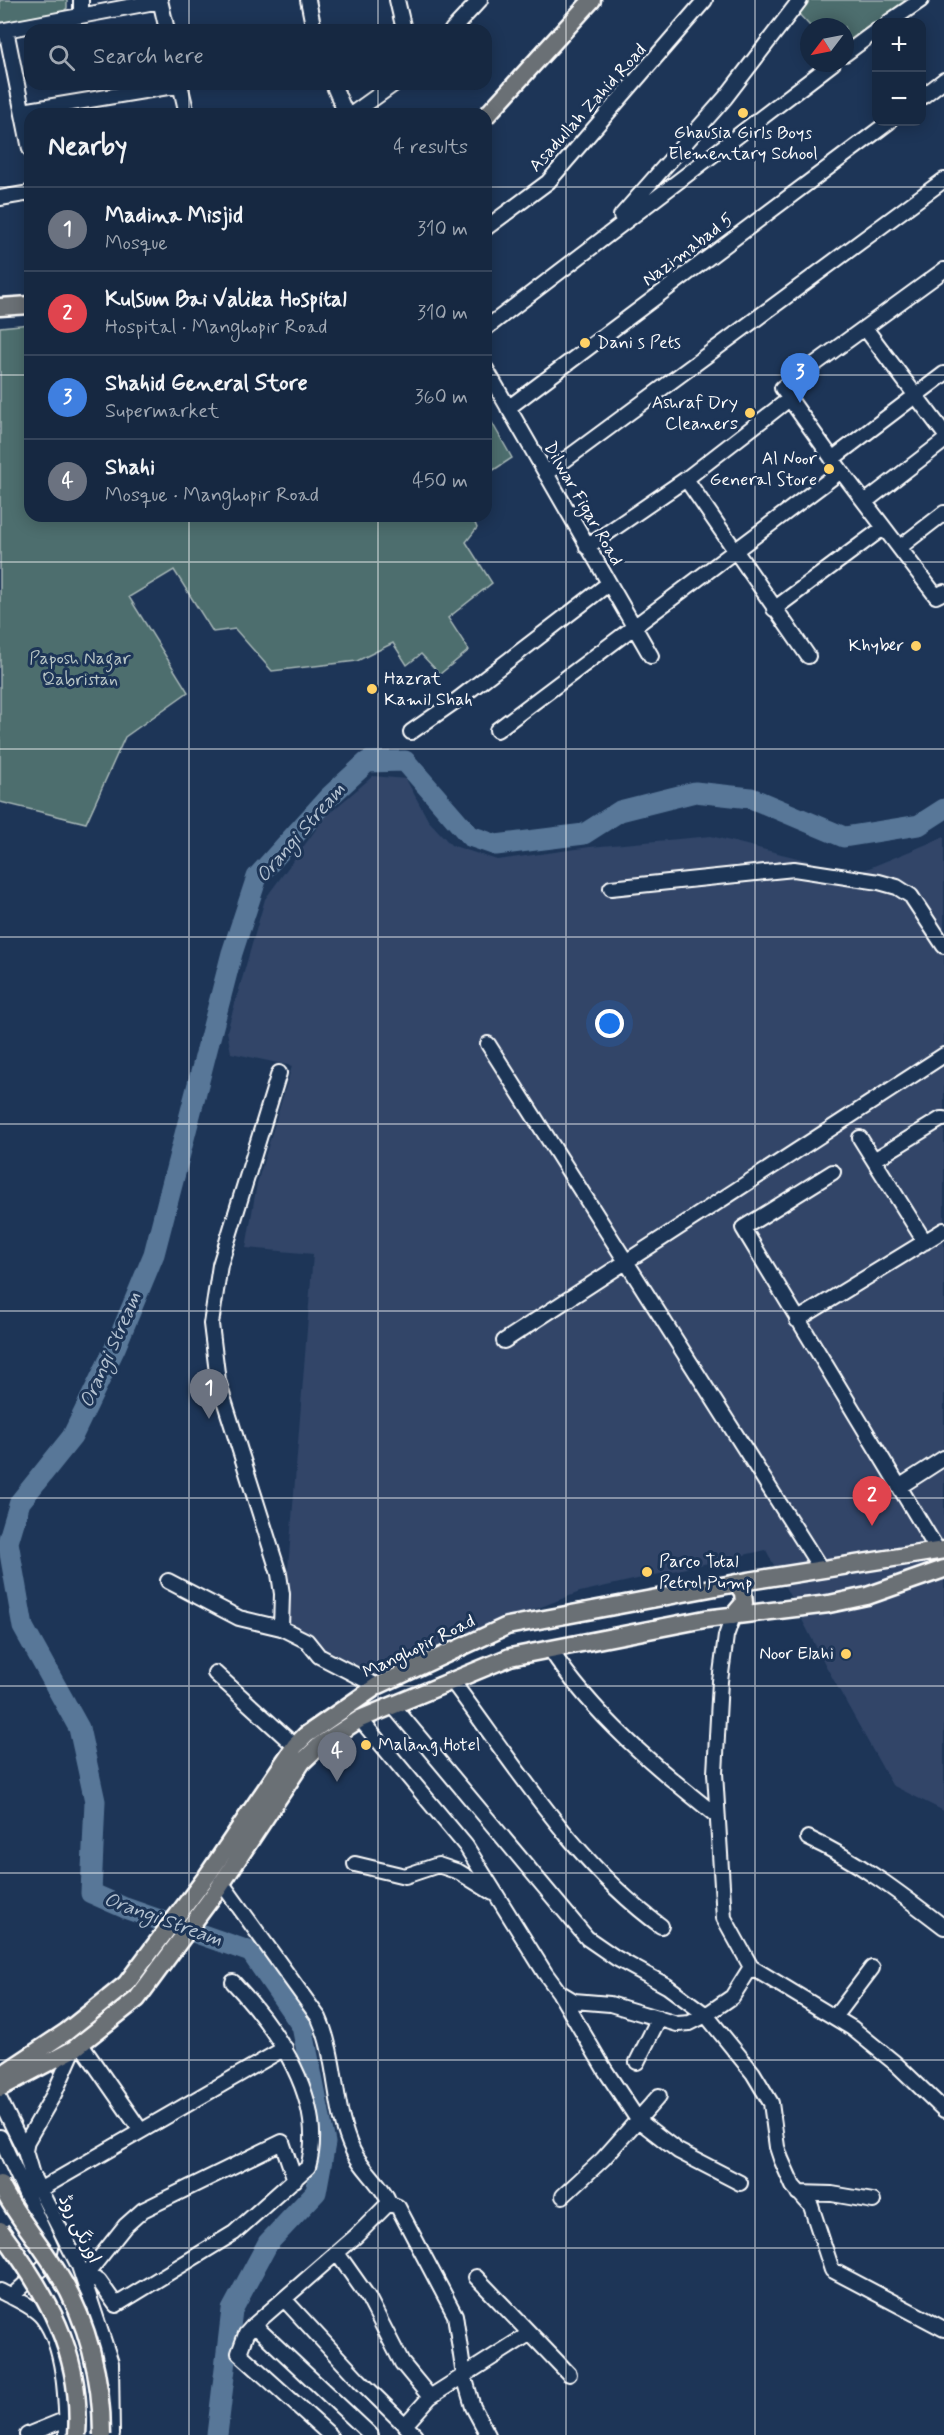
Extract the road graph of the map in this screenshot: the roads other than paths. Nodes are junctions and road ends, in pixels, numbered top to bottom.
1 (81, 0) edge
2 (309, 0) edge
3 (397, 0) edge
4 (480, 0) edge
5 (592, 0) edge
6 (705, 0) edge
7 (800, 0) edge
8 (921, 0) edge
9 (160, 1) edge
10 (81, 16) junction
11 (895, 18) edge
12 (39, 24) edge
13 (166, 24) edge
14 (313, 24) edge
15 (403, 24) edge
16 (458, 24) edge
17 (24, 27) edge
18 (3, 31) edge
19 (872, 35) edge
20 (854, 48) edge
21 (821, 72) edge
22 (944, 80) edge
23 (150, 90) edge
24 (181, 90) edge
25 (336, 90) edge
26 (386, 90) edge
27 (926, 93) edge
28 (41, 108) edge
29 (186, 108) edge
30 (343, 108) edge
31 (360, 108) edge
32 (492, 109) edge
33 (23, 111) joint
34 (24, 116) edge
35 (884, 126) edge
36 (944, 180) edge
37 (24, 194) edge
38 (0, 198) edge
39 (492, 224) edge
40 (604, 236) junction
41 (944, 270) edge
42 (24, 305) edge
43 (0, 307) edge
44 (492, 323) edge
45 (865, 328) junction
46 (944, 374) edge
47 (492, 380) edge
48 (915, 395) junction
49 (789, 400) junction
50 (508, 408) junction
51 (944, 433) edge
52 (944, 441) edge
53 (832, 459) junction
54 (840, 471) junction
55 (546, 474) junction
56 (686, 479) junction
57 (865, 502) junction
58 (944, 513) edge
59 (883, 528) junction
60 (587, 547) junction
61 (900, 547) junction
62 (734, 551) junction
63 (608, 584) junction
64 (944, 592) edge
65 (774, 609) junction
66 (632, 626) junction
67 (651, 656) dead end
68 (808, 656) dead end
69 (497, 730) dead end
70 (411, 732) dead end
71 (611, 888) dead end
72 (944, 946) edge
73 (488, 1044) dead end
74 (944, 1055) edge
75 (279, 1073) dead end
76 (944, 1119) edge
77 (860, 1138) dead end
78 (874, 1160) junction
79 (833, 1172) dead end
80 (944, 1230) edge
81 (925, 1242) junction
82 (626, 1262) junction
83 (796, 1320) junction
84 (504, 1341) dead end
85 (944, 1458) edge
86 (899, 1487) junction
87 (941, 1550) edge
88 (821, 1569) junction
89 (944, 1569) edge
90 (758, 1579) junction
91 (168, 1581) dead end
92 (736, 1583) junction
93 (765, 1612) junction
94 (733, 1616) junction
95 (281, 1628) junction
96 (550, 1649) junction
97 (215, 1673) dead end
98 (452, 1681) junction
99 (377, 1686) junction
100 (394, 1707) junction
101 (360, 1719) junction
102 (295, 1746) junction
103 (717, 1816) junction
104 (808, 1838) dead end
105 (355, 1864) dead end
106 (216, 1882) junction
107 (497, 1896) junction
108 (662, 1926) dead end
109 (944, 1927) edge
110 (751, 1967) junction
111 (872, 1968) dead end
112 (233, 1982) dead end
113 (559, 1992) junction
114 (706, 2015) junction
115 (835, 2017) junction
116 (659, 2018) junction
117 (77, 2046) junction
118 (285, 2048) junction
119 (23, 2062) junction
120 (637, 2062) dead end
121 (0, 2063) edge
122 (0, 2076) edge
123 (0, 2088) edge
124 (659, 2096) dead end
125 (0, 2100) edge
126 (944, 2110) edge
127 (638, 2120) junction
128 (141, 2131) junction
129 (0, 2137) edge
130 (26, 2151) junction
131 (295, 2180) junction
132 (740, 2183) dead end
133 (0, 2184) edge
134 (39, 2190) junction
135 (798, 2193) junction
136 (563, 2196) dead end
137 (873, 2201) dead end
138 (389, 2203) junction
139 (0, 2230) edge
140 (337, 2253) junction
141 (84, 2274) junction
142 (476, 2277) dead end
143 (6, 2294) edge
144 (284, 2298) junction
145 (254, 2325) junction
146 (944, 2329) edge
147 (529, 2334) junction
148 (569, 2374) dead end
149 (464, 2376) junction
150 (430, 2397) junction
151 (59, 2422) dead end
152 (410, 2430) edge
153 (27, 2435) edge
154 (67, 2435) edge
155 (77, 2435) edge
156 (102, 2435) edge
157 (112, 2435) edge
158 (330, 2435) edge
159 (371, 2435) edge
160 (488, 2435) edge

1 - 10 street
2 - 14 street
3 - 15 street
4 - 16 street
5 - 32 main road
6 - 39 street, Asadullah Zahid Road
7 - 40 street
8 - 11 street
9 - 10 street
9 - 13 street
10 - 12 street
17 - 18 street
18 - 33 street
19 - 20 street
21 - 40 street
22 - 27 street
23 - 28 street
24 - 29 street
25 - 30 street
26 - 31 street
33 - 34 street
35 - 50 street, Nazimabad 5
36 - 55 street
37 - 38 street
40 - 44 street
41 - 45 street
42 - 43 main road
45 - 48 street
45 - 49 street
46 - 48 street
47 - 50 street, Dilwar Figar Road
48 - 51 street
48 - 53 street
49 - 53 street
49 - 56 street
50 - 55 street, Dilwar Figar Road
52 - 57 street
53 - 54 street
54 - 57 street
54 - 62 street
55 - 60 street, Dilwar Figar Road
56 - 60 street
56 - 62 street
57 - 59 street
58 - 61 street
59 - 61 street
59 - 65 street
60 - 63 street, Dilwar Figar Road
61 - 64 street
62 - 65 street
62 - 66 street
63 - 66 street, Dilwar Figar Road
63 - 70 street
65 - 68 street
66 - 67 street, Dilwar Figar Road
66 - 69 street
71 - 72 street
73 - 82 street
74 - 82 street
75 - 95 street
76 - 78 street
77 - 78 street
78 - 81 street
79 - 83 street
80 - 81 street
81 - 83 street
82 - 84 street
82 - 88 street
83 - 86 street
85 - 86 street
86 - 87 street
87 - 88 main road, Manghopir Road
88 - 90 main road, Manghopir Road
89 - 93 main road, Manghopir Road
90 - 92 main road, Manghopir Road
90 - 93 main road
91 - 95 street
92 - 94 main road
92 - 99 main road, Manghopir Road
93 - 94 main road, Manghopir Road
94 - 96 main road, Manghopir Road
94 - 103 street
95 - 99 street
96 - 98 main road, Manghopir Road
96 - 103 street
97 - 102 street
98 - 100 main road, Manghopir Road
98 - 108 street
99 - 102 main road, Manghopir Road
100 - 101 main road, Manghopir Road
100 - 114 street
101 - 106 main road, Manghopir Road
101 - 107 street
102 - 106 main road, Manghopir Road
103 - 110 street
104 - 109 street
105 - 107 street
106 - 117 main road, Manghopir Road
106 - 119 main road, Manghopir Road
106 - 138 street
107 - 113 street
110 - 114 street
110 - 115 street
111 - 115 street
112 - 118 street
113 - 116 street
113 - 127 street
114 - 116 street
114 - 135 street
115 - 126 street
116 - 120 street
117 - 123 main road, Manghopir Road
117 - 128 street
117 - 130 street
118 - 128 street
118 - 131 street
119 - 121 street
119 - 122 main road, Manghopir Road
124 - 127 street
125 - 130 street, اورنگی روڈ
127 - 132 street
127 - 136 street
128 - 134 street
129 - 143 street
130 - 134 street, اورنگی روڈ
131 - 141 street
131 - 141 street
133 - 156 main road, bridge
134 - 141 street, اورنگی روڈ
135 - 137 street
135 - 146 street
138 - 140 street
138 - 149 street
139 - 155 main road, bridge
140 - 144 street
140 - 150 street
141 - 157 street, اورنگی روڈ
142 - 147 street
143 - 154 street
144 - 145 street
144 - 152 street
145 - 158 street
145 - 159 street
147 - 148 street
147 - 149 street
149 - 150 street
149 - 160 street
150 - 152 street
151 - 153 street

